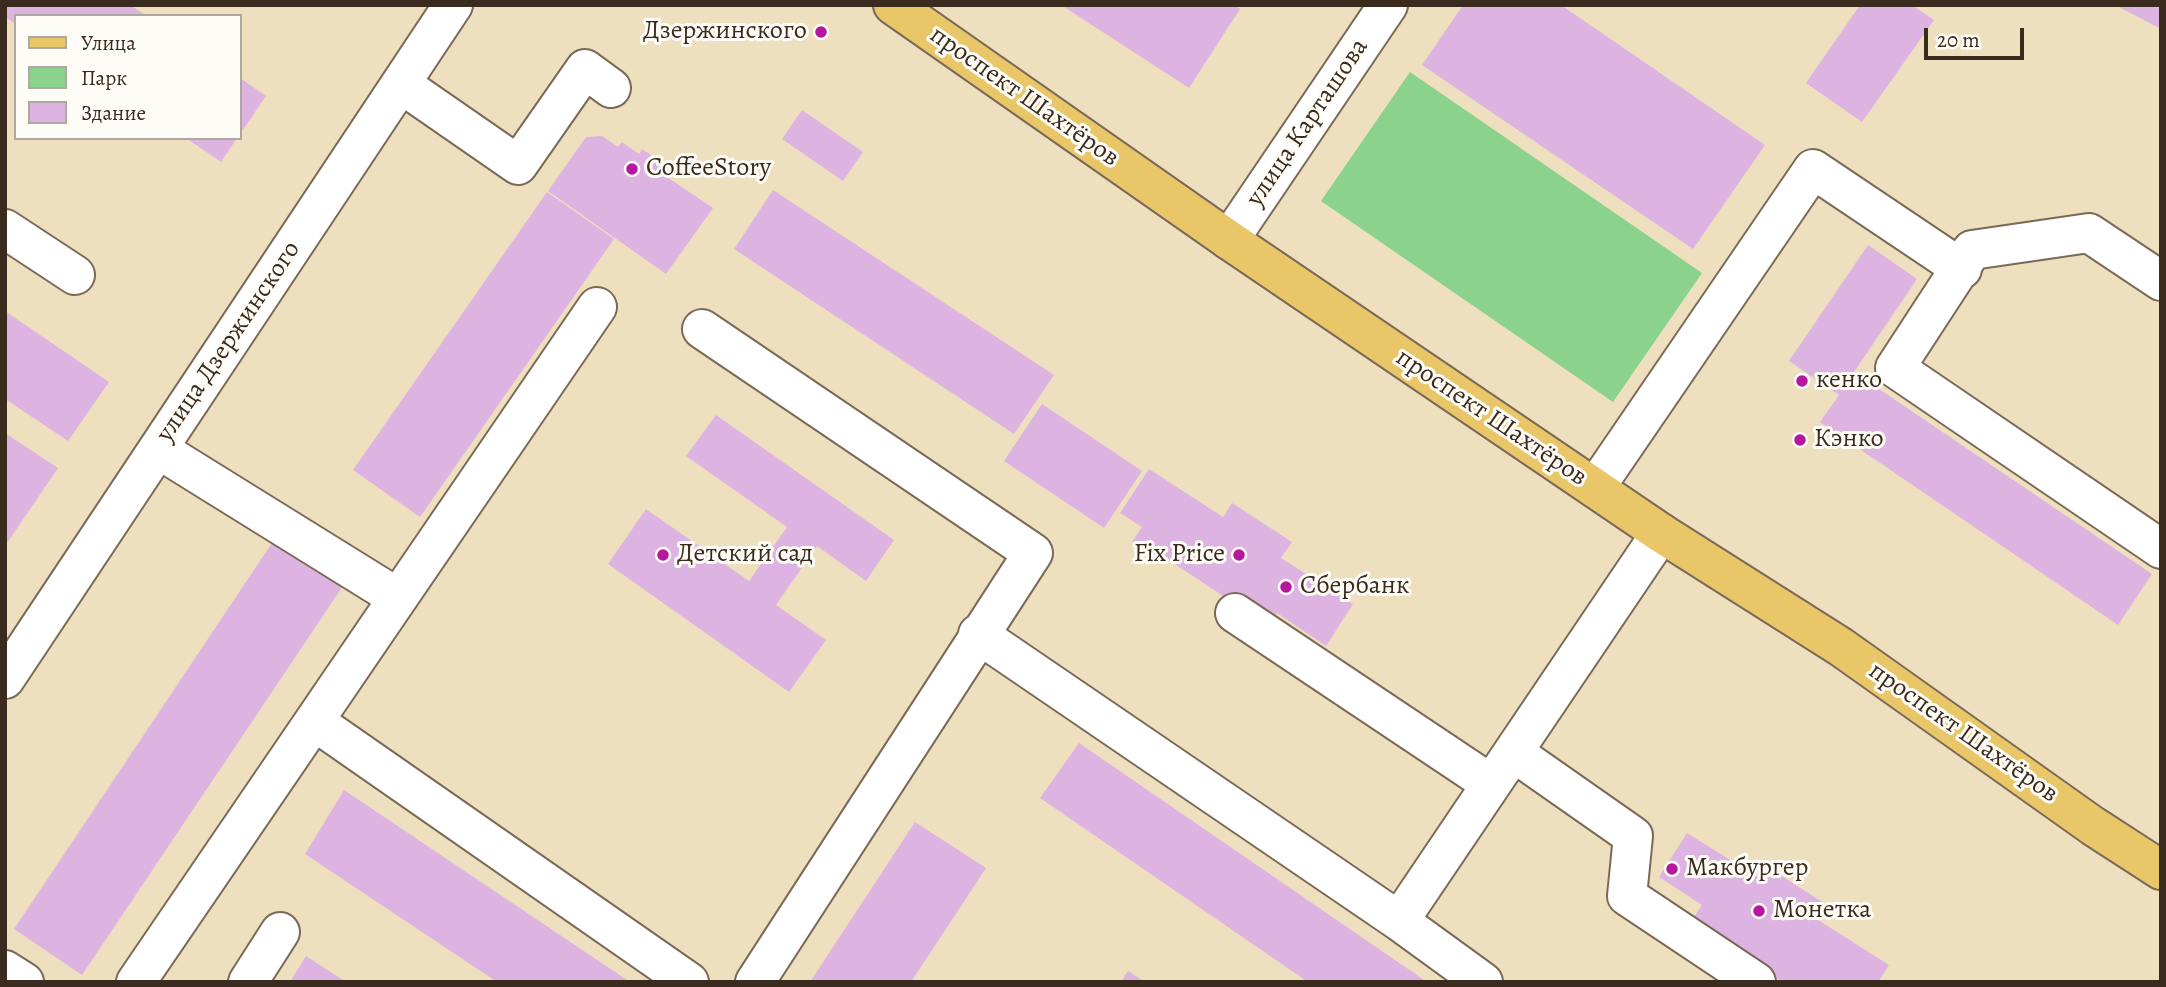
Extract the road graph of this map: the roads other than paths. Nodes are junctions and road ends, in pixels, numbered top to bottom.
1 (453, 5) edge
2 (893, 5) edge
3 (1388, 5) edge
4 (401, 84) junction
5 (611, 88) dead end
6 (5, 229) edge
7 (1228, 240) junction
8 (1962, 269) junction
9 (75, 275) dead end
10 (2161, 281) edge
11 (597, 307) dead end
12 (702, 330) dead end
13 (158, 449) junction
14 (1595, 488) junction
15 (1661, 533) junction
16 (2161, 549) edge
17 (398, 598) junction
18 (1235, 613) dead end
19 (978, 634) junction
20 (5, 679) edge
21 (314, 721) junction
22 (1513, 752) junction
23 (1491, 784) junction
24 (2093, 826) junction
25 (2161, 849) edge
26 (2161, 870) edge
27 (1399, 921) junction
28 (280, 932) dead end
29 (5, 970) edge
30 (24, 982) edge
31 (136, 982) edge
32 (248, 982) edge
33 (689, 982) edge
34 (755, 982) edge
35 (1483, 982) edge
36 (1756, 982) edge

1 - 4 street, улица Дзержинского
2 - 7 main road, проспект Шахтёров
3 - 7 street, улица Карташова
4 - 5 street
4 - 13 street, улица Дзержинского
6 - 9 street
7 - 14 main road, проспект Шахтёров
8 - 10 street
8 - 14 street
8 - 16 street
11 - 17 street
12 - 19 street
13 - 17 street
13 - 20 street, улица Дзержинского
14 - 15 main road, проспект Шахтёров
15 - 22 street
15 - 24 main road, проспект Шахтёров
17 - 21 street
18 - 23 street
19 - 27 street
19 - 34 street
21 - 31 street
21 - 33 street
22 - 23 street
22 - 36 street
23 - 27 street
24 - 25 main road
24 - 26 main road
27 - 35 street
28 - 32 street
29 - 30 street

